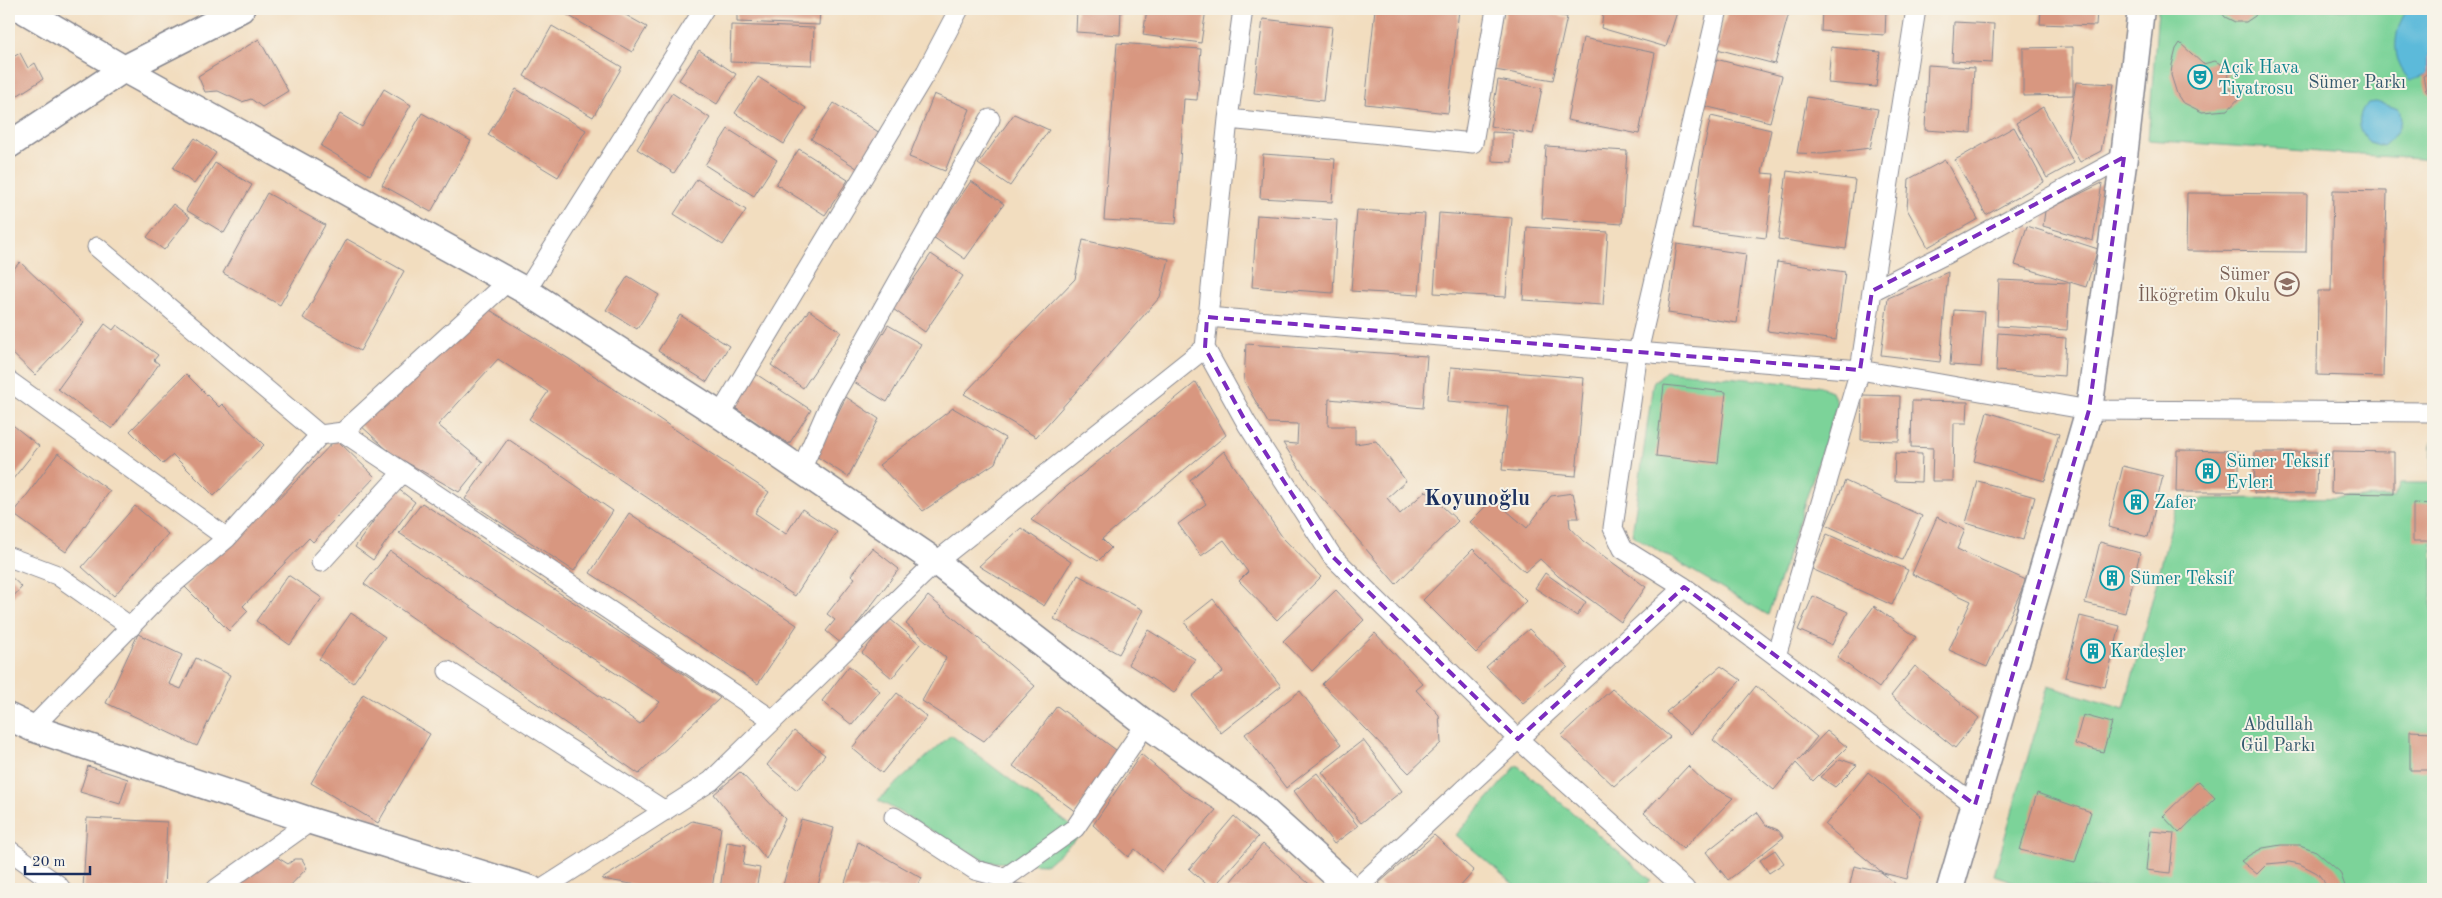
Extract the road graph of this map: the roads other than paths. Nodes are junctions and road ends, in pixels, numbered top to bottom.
1 (22, 9) edge
2 (241, 9) edge
3 (704, 9) edge
4 (959, 9) edge
5 (1243, 9) edge
6 (1496, 9) edge
7 (1718, 9) edge
8 (1916, 9) edge
9 (2140, 9) edge
10 (124, 69) junction
11 (990, 119) dead end
12 (1228, 119) junction
13 (9, 145) edge
14 (2124, 157) junction
15 (97, 248) dead end
16 (517, 286) junction
17 (1872, 291) junction
18 (1207, 317) junction
19 (1205, 348) junction
20 (1638, 352) junction
21 (1860, 370) junction
22 (9, 381) edge
23 (2089, 410) junction
24 (2433, 412) edge
25 (720, 415) junction
26 (343, 432) junction
27 (320, 435) junction
28 (801, 470) junction
29 (403, 472) junction
30 (227, 538) junction
31 (9, 557) edge
32 (321, 562) dead end
33 (936, 562) junction
34 (1684, 587) junction
35 (131, 626) junction
36 (1776, 656) junction
37 (448, 671) dead end
38 (9, 717) edge
39 (773, 720) junction
40 (1146, 724) junction
41 (32, 728) junction
42 (1518, 739) junction
43 (1975, 805) junction
44 (664, 811) junction
45 (894, 817) dead end
46 (311, 822) junction
47 (9, 850) edge
48 (1005, 883) edge
49 (61, 889) edge
50 (216, 889) edge
51 (531, 889) edge
52 (542, 889) edge
53 (1351, 889) edge
54 (1356, 889) edge
55 (1685, 889) edge
56 (1950, 889) edge

1 - 10 street
2 - 10 street
3 - 16 street
4 - 25 street
5 - 12 street
6 - 12 street
7 - 20 street
8 - 17 street
9 - 14 street
10 - 13 street
10 - 16 street
11 - 28 street
12 - 18 street
14 - 17 street
14 - 23 street
15 - 27 street
16 - 25 street
16 - 26 street
17 - 21 street
18 - 19 street
18 - 20 street
19 - 33 street
19 - 42 street
20 - 21 street
20 - 34 street
21 - 23 street
21 - 36 street
22 - 30 street
23 - 24 street
23 - 43 street
25 - 28 street
26 - 27 street
26 - 29 street
27 - 30 street
28 - 33 street
29 - 32 street
29 - 39 street
30 - 35 street
31 - 35 street
33 - 39 street
33 - 40 street
34 - 36 street
34 - 42 street
35 - 41 street
36 - 43 street
37 - 44 street
38 - 41 street
39 - 44 street
40 - 48 street
40 - 53 street
41 - 46 street
42 - 54 street
42 - 55 street
43 - 56 street
44 - 52 street
45 - 48 street
46 - 50 street
46 - 51 street
47 - 49 street

